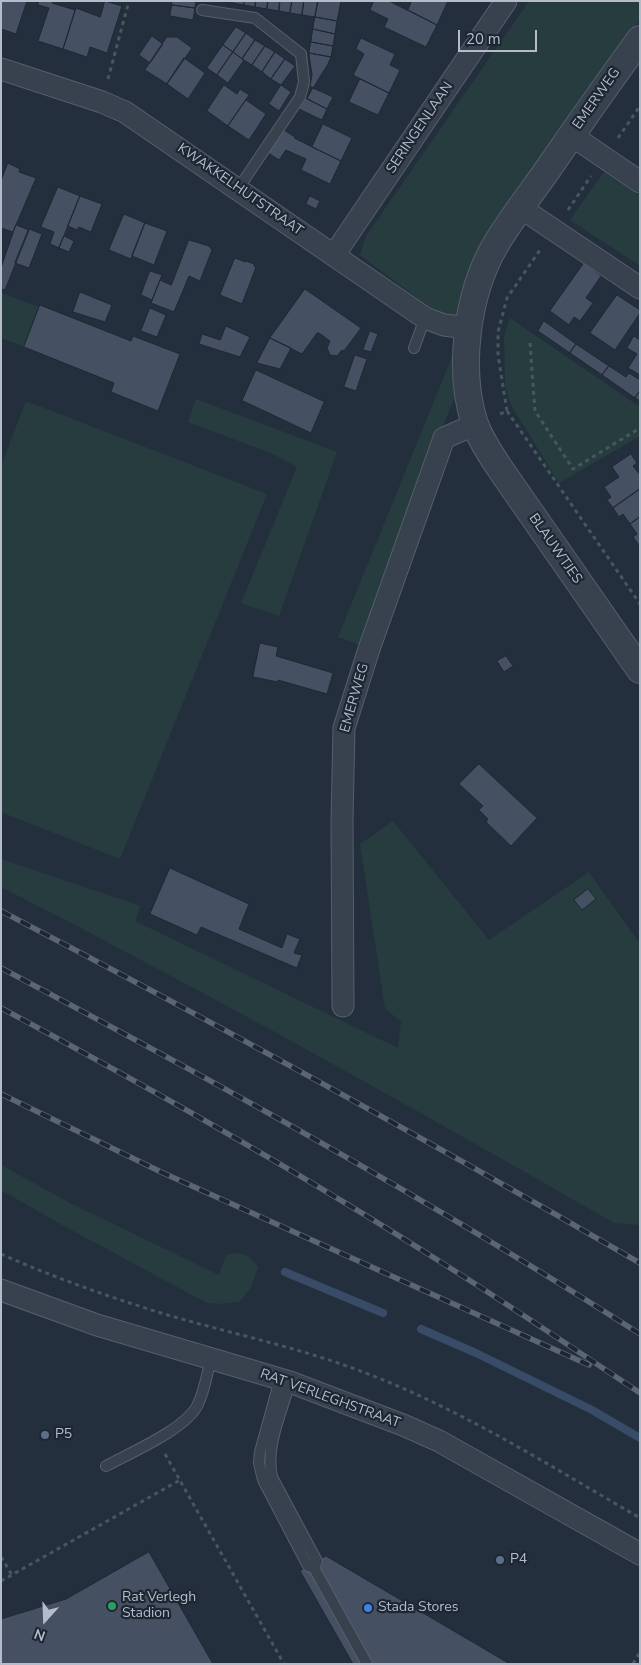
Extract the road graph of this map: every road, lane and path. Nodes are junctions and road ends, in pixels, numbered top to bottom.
1 (129, 1) edge
2 (506, 1) edge
3 (202, 10) dead end
4 (640, 39) edge
5 (1, 69) edge
6 (102, 102) junction
7 (640, 106) edge
8 (571, 135) junction
9 (604, 158) junction
10 (640, 182) edge
11 (238, 189) junction
12 (521, 208) junction
13 (554, 230) junction
14 (334, 255) junction
15 (640, 288) edge
16 (425, 318) junction
17 (468, 328) junction
18 (530, 343) dead end
19 (414, 348) dead end
20 (508, 411) junction
21 (476, 424) junction
22 (640, 428) edge
23 (640, 604) edge
24 (640, 670) edge
25 (343, 1006) dead end
26 (1, 1290) edge
27 (211, 1359) junction
28 (285, 1381) junction
29 (156, 1438) junction
30 (106, 1466) dead end
31 (180, 1480) junction
32 (640, 1554) edge
33 (1, 1557) edge
34 (12, 1575) junction
35 (1, 1581) edge
36 (640, 1652) edge
37 (284, 1664) edge
38 (367, 1664) edge
39 (633, 1664) edge

1 - 6 path
2 - 14 street, SERINGENLAAN
3 - 11 lane
4 - 8 street, EMERWEG
5 - 6 street, KWAKKELHUTSTRAAT
6 - 11 street, KWAKKELHUTSTRAAT
7 - 9 path
8 - 9 street, EMERWEG
8 - 12 street, EMERWEG
9 - 10 street, EMERWEG
9 - 13 path
11 - 14 street, KWAKKELHUTSTRAAT
12 - 13 street
12 - 17 street, EMERWEG
13 - 15 street
13 - 20 path
14 - 16 street, KWAKKELHUTSTRAAT
16 - 17 street, KWAKKELHUTSTRAAT
16 - 19 lane
17 - 21 street, EMERWEG
18 - 22 path
20 - 21 path
20 - 23 path
21 - 24 street, BLAUWTJES
21 - 25 street, EMERWEG
26 - 27 street, RAT VERLEGHSTRAAT
27 - 28 street, RAT VERLEGHSTRAAT
27 - 29 lane
28 - 32 street, RAT VERLEGHSTRAAT
28 - 38 lane
29 - 30 lane
29 - 31 path
31 - 34 path
31 - 37 path
33 - 34 path
34 - 35 path
36 - 39 path

